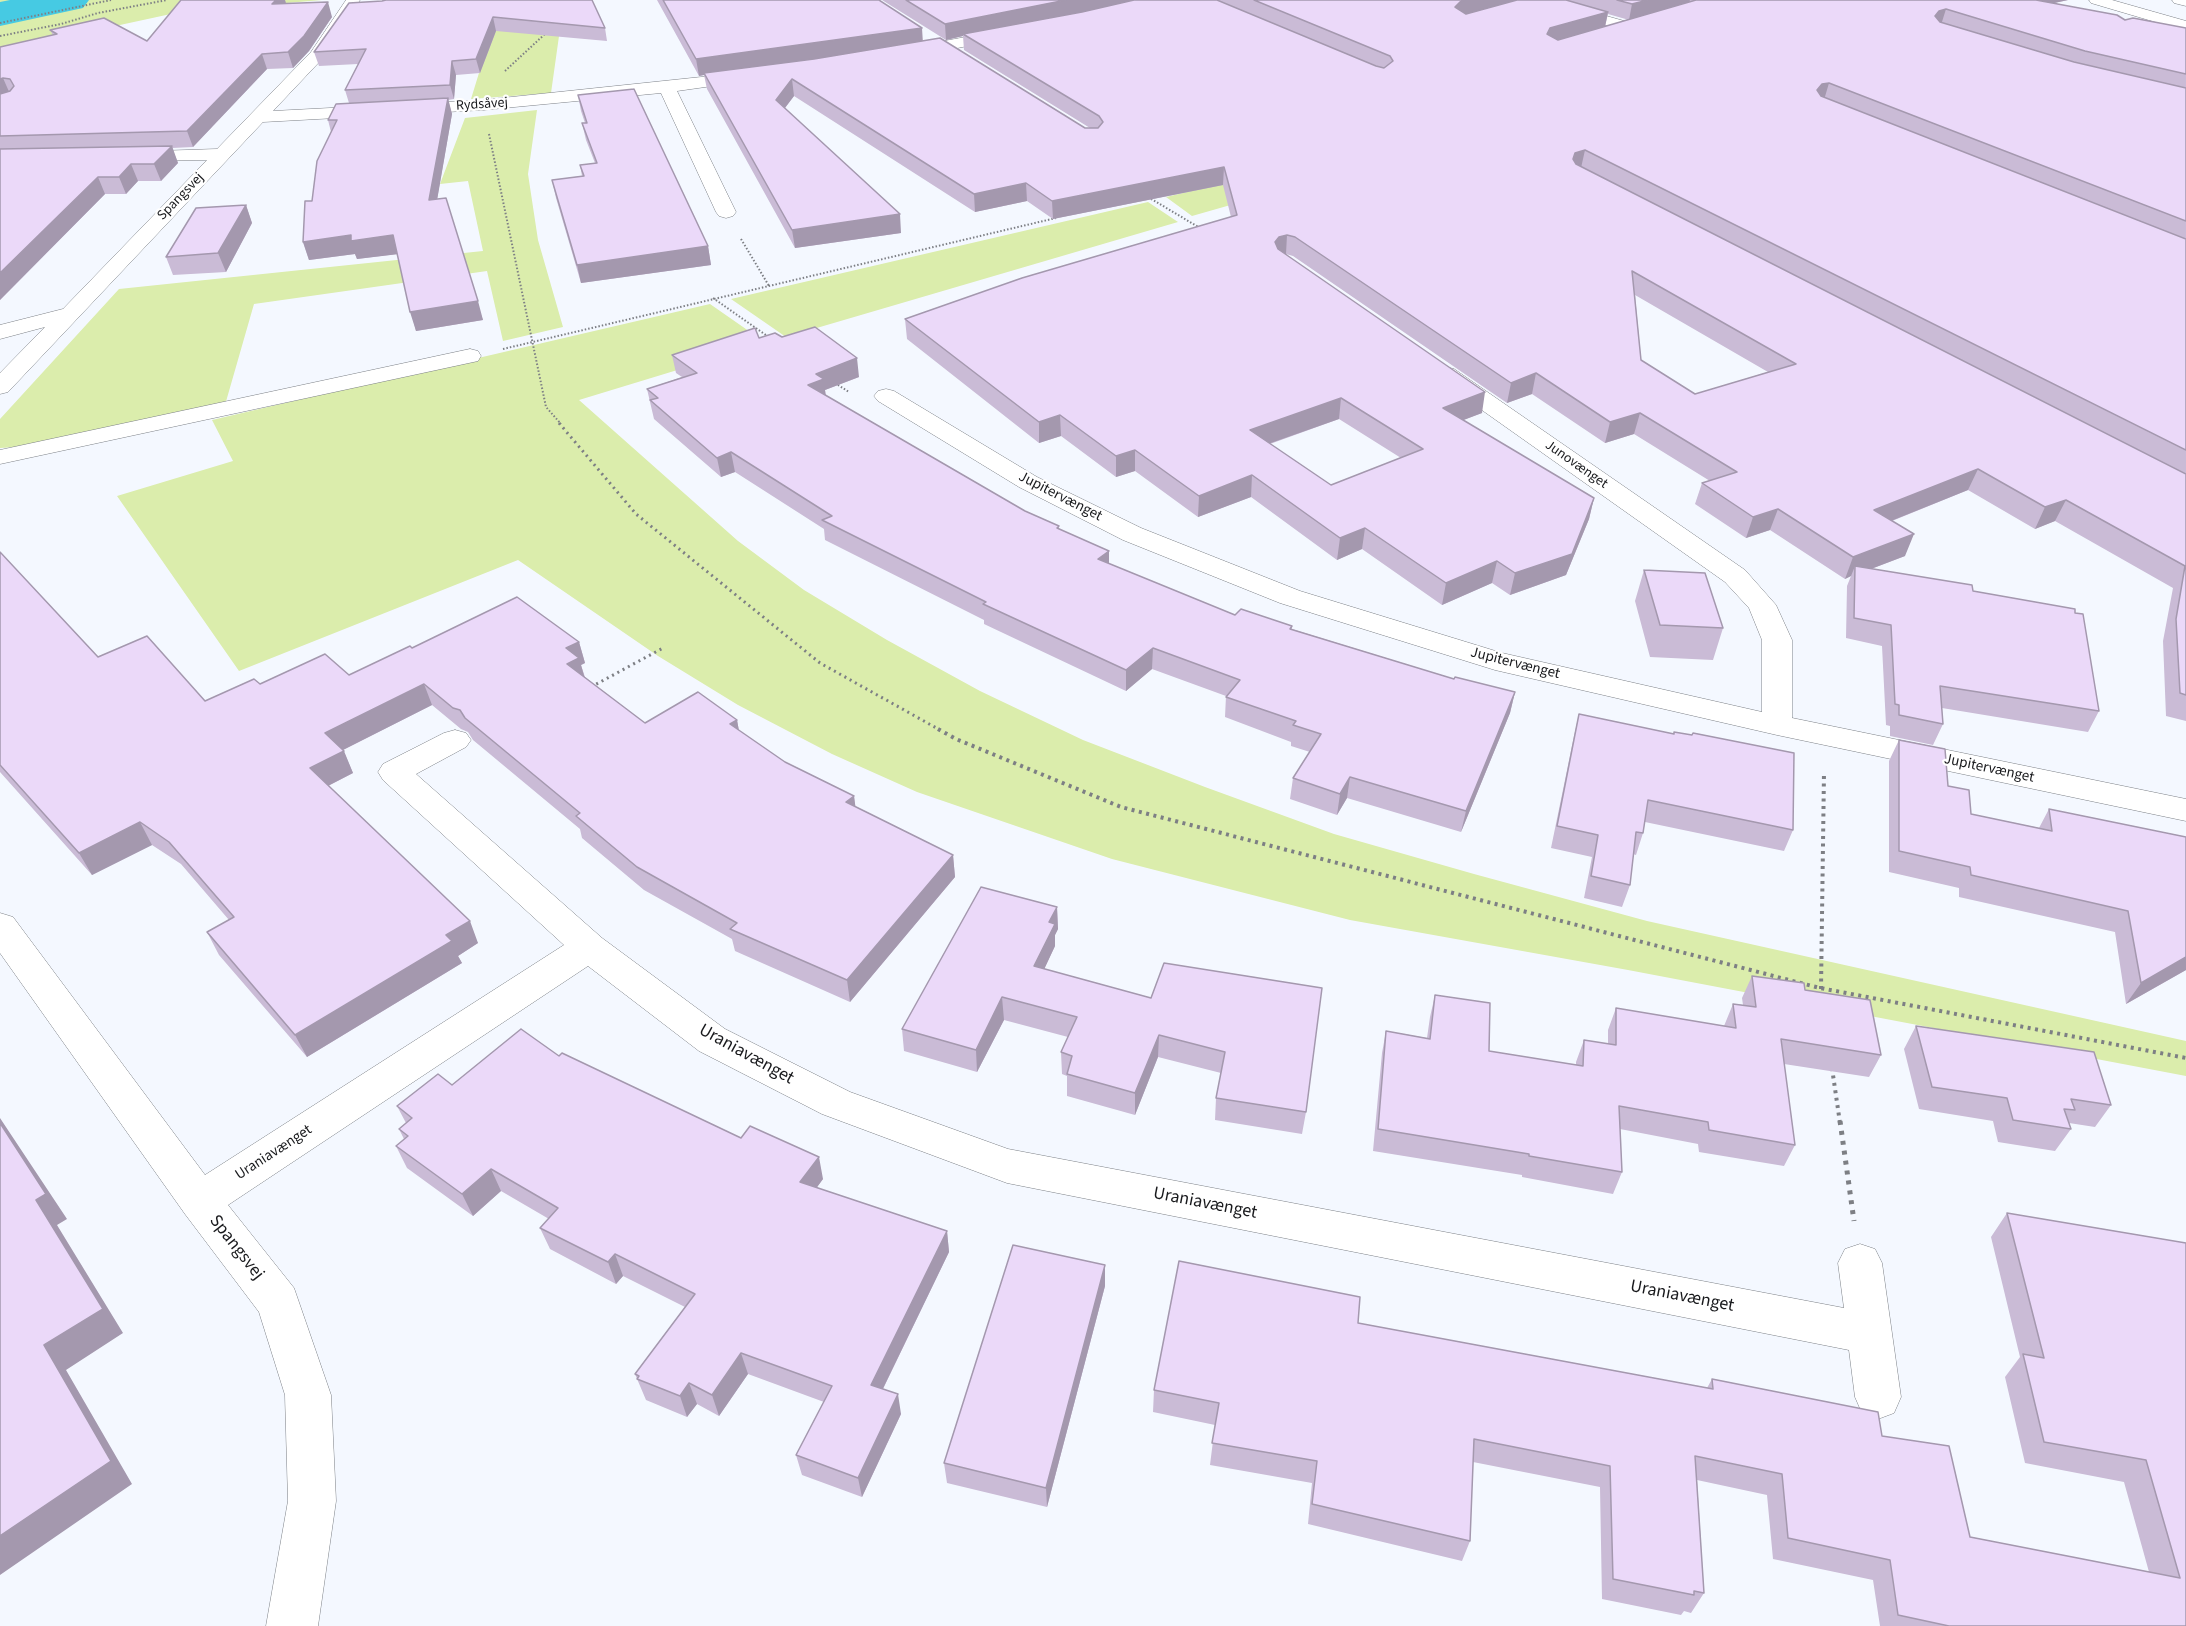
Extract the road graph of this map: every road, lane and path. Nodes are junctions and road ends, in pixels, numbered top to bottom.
1 (111, 0) edge
2 (167, 0) edge
3 (353, 0) edge
4 (2096, 0) edge
5 (2179, 0) edge
6 (1539, 1) edge
7 (2186, 2) edge
8 (1517, 8) edge
9 (2150, 15) junction
10 (1650, 21) edge
11 (0, 23) edge
12 (2130, 24) edge
13 (2186, 26) edge
14 (1630, 27) junction
15 (548, 31) edge
16 (1024, 31) edge
17 (0, 36) edge
18 (926, 36) edge
19 (1597, 36) edge
20 (943, 46) junction
21 (885, 56) edge
22 (960, 57) edge
23 (770, 74) edge
24 (667, 87) junction
25 (483, 105) junction
26 (260, 117) junction
27 (223, 154) junction
28 (117, 157) edge
29 (1155, 194) edge
30 (726, 212) joint
31 (1055, 218) edge
32 (1209, 233) edge
33 (769, 286) junction
34 (712, 298) junction
35 (68, 314) junction
36 (0, 332) edge
37 (771, 339) edge
38 (532, 342) junction
39 (470, 356) joint
40 (1430, 363) edge
41 (829, 379) edge
42 (0, 387) edge
43 (886, 396) joint
44 (0, 458) edge
45 (663, 648) dead end
46 (580, 692) edge
47 (1777, 725) junction
48 (1824, 735) junction
49 (456, 740) dead end
50 (2186, 810) edge
51 (0, 926) edge
52 (589, 947) junction
53 (1820, 988) junction
54 (1822, 999) edge
55 (1830, 1057) edge
56 (2186, 1058) edge
57 (200, 1201) junction
58 (1860, 1263) joint
59 (1869, 1333) junction
60 (1878, 1397) dead end
61 (292, 1626) edge

1 - 11 path
2 - 17 path
3 - 26 street, Spangsvej
4 - 9 street
5 - 7 street
6 - 8 street
6 - 14 street
9 - 12 street
9 - 13 street
10 - 14 street
14 - 19 street
15 - 25 path
16 - 20 street
18 - 20 street
20 - 21 street
20 - 22 street
23 - 24 street, Rydsåvej
24 - 25 street, Rydsåvej
24 - 30 street
25 - 26 street, Rydsåvej
25 - 38 path
26 - 27 street, Spangsvej
27 - 28 street
27 - 35 street, Spangsvej
29 - 32 path
30 - 33 path
31 - 33 path
33 - 34 path
34 - 37 path
34 - 38 path
35 - 36 street
35 - 42 street, Spangsvej
38 - 39 path
38 - 53 path
39 - 44 street
40 - 47 street, Junovænget
41 - 43 path
43 - 47 street, Jupitervænget
45 - 46 path
47 - 48 street, Jupitervænget
48 - 50 street, Jupitervænget
48 - 53 path
49 - 52 street, Uraniavænget
51 - 57 street, Spangsvej
52 - 57 street, Uraniavænget
52 - 59 street, Uraniavænget
53 - 54 path
53 - 56 path
55 - 58 path
57 - 61 street, Spangsvej
58 - 59 street
59 - 60 street

